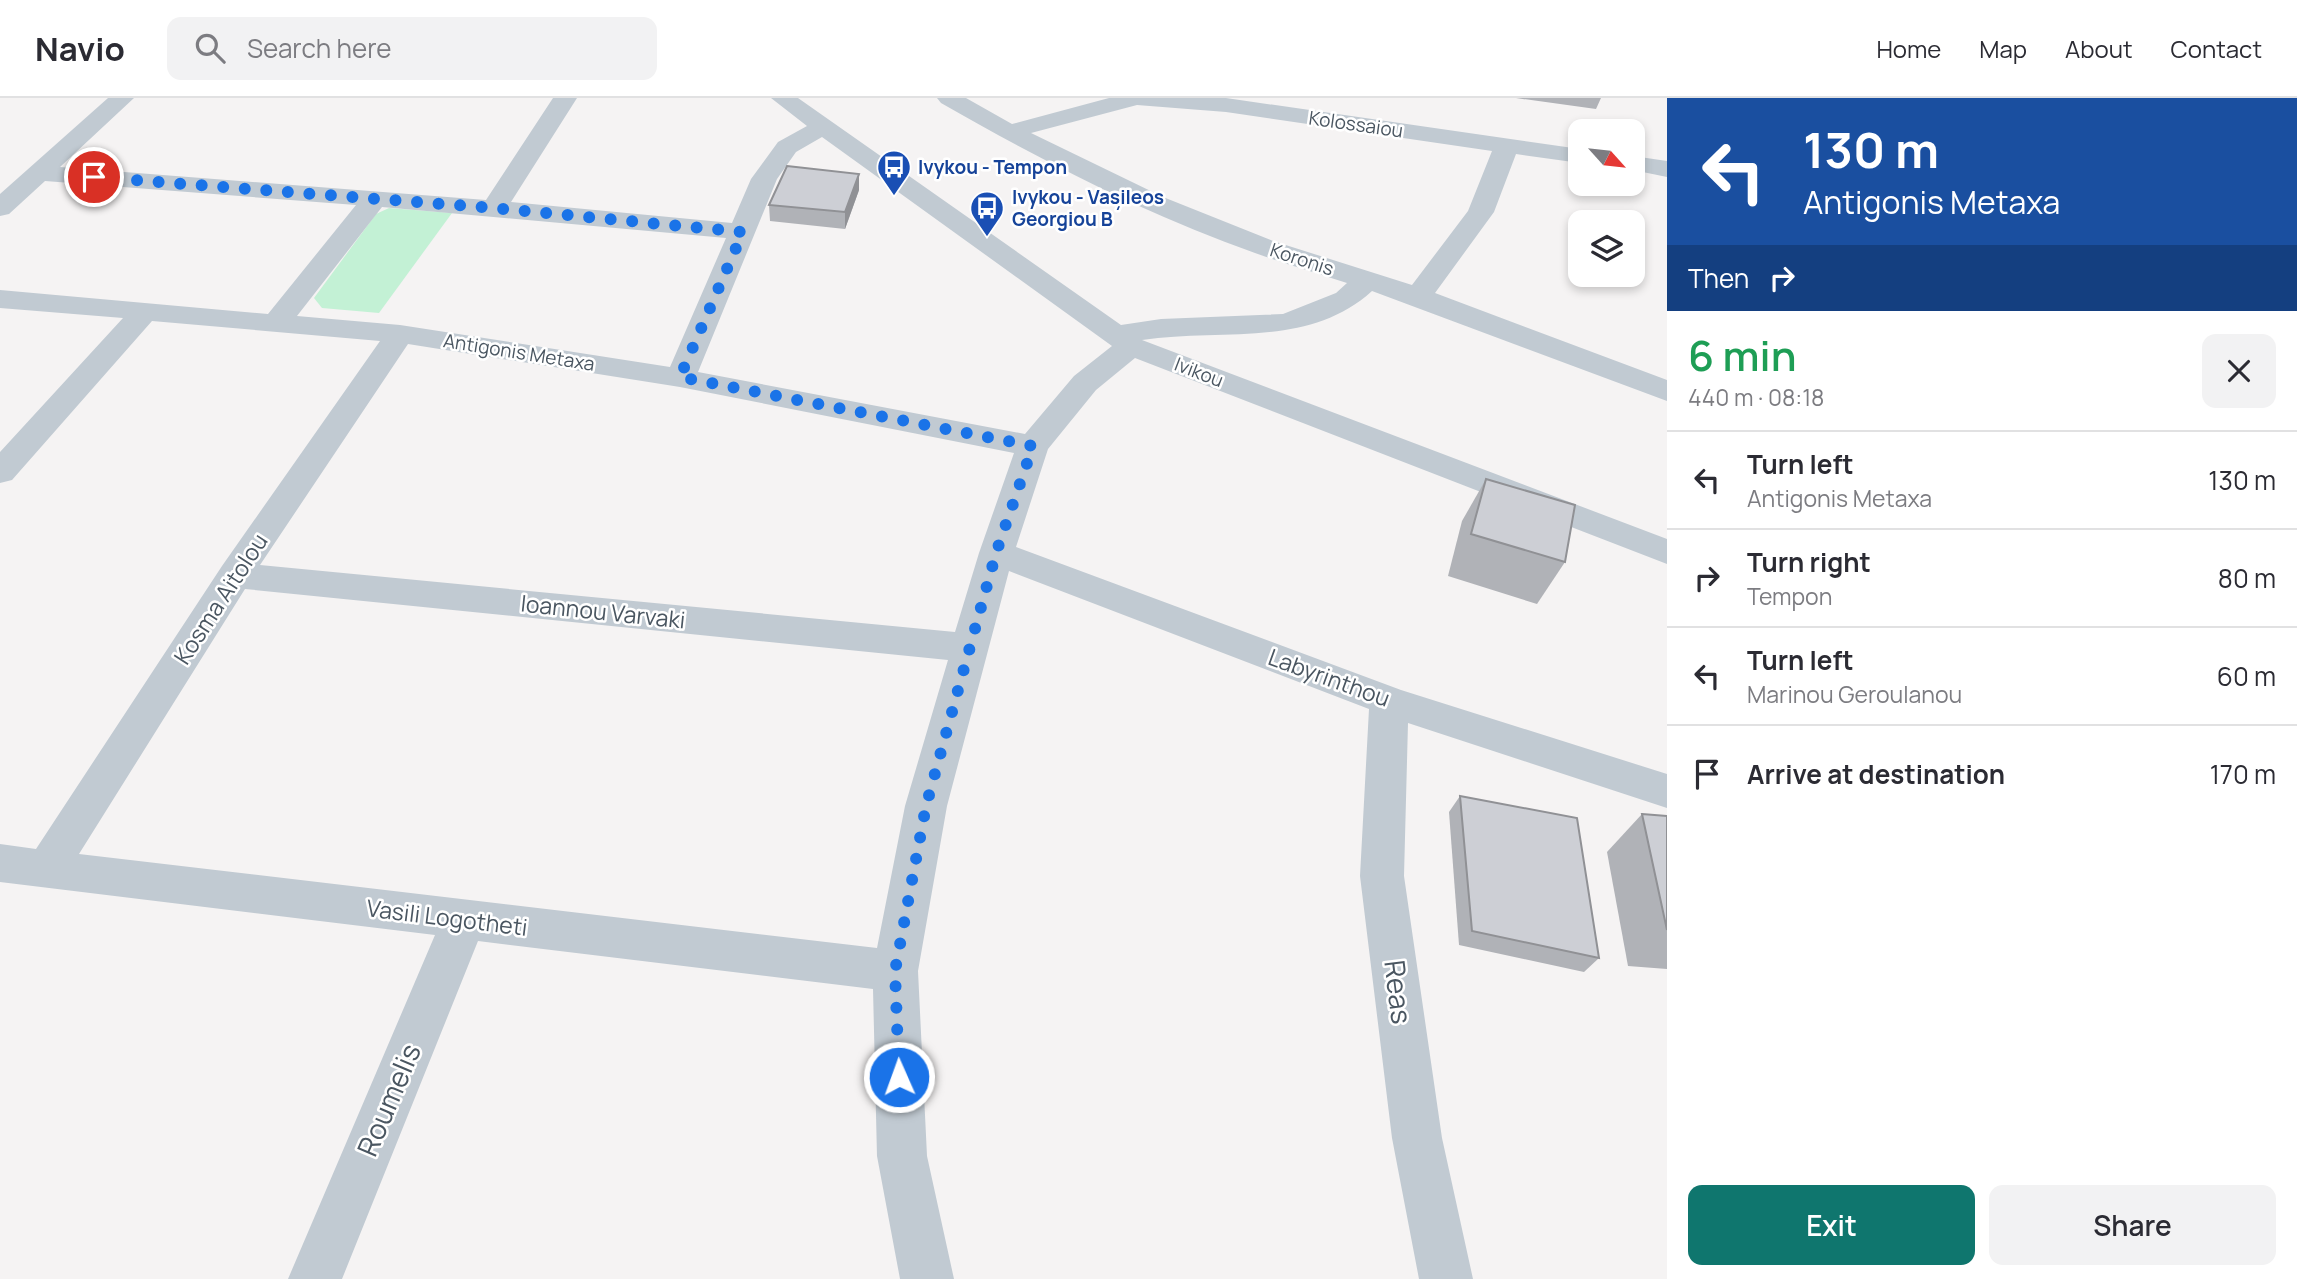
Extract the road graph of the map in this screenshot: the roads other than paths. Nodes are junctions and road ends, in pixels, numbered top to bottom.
1 (122, 98) edge
2 (565, 98) edge
3 (783, 98) edge
4 (949, 98) edge
5 (1136, 98) edge
6 (824, 126) junction
7 (1009, 132) junction
8 (1507, 145) junction
9 (1568, 154) edge
10 (1645, 165) edge
11 (1667, 169) edge
12 (38, 173) junction
13 (373, 201) junction
14 (0, 208) edge
15 (494, 208) junction
16 (743, 232) junction
17 (1367, 280) junction
18 (1418, 296) junction
19 (0, 299) edge
20 (144, 314) junction
21 (277, 321) junction
22 (400, 334) junction
23 (1123, 341) junction
24 (680, 377) junction
25 (1667, 391) edge
26 (1033, 446) junction
27 (0, 472) edge
28 (1667, 552) edge
29 (996, 553) junction
30 (236, 575) junction
31 (970, 648) junction
32 (1390, 701) junction
33 (1667, 791) edge
34 (0, 863) edge
35 (47, 868) junction
36 (464, 920) junction
37 (895, 971) junction
38 (315, 1279) edge
39 (927, 1279) edge
40 (1446, 1279) edge

1 - 12 street
2 - 15 street
3 - 6 street, Ivikou
4 - 7 street, Koronis
5 - 7 street, Kolossaiou
5 - 8 street, Kolossaiou
6 - 16 street
6 - 23 street, Ivikou
7 - 17 street, Koronis
8 - 9 street, Kolossaiou
8 - 18 street
10 - 11 street
12 - 13 street
12 - 14 street
13 - 15 street
13 - 21 street
15 - 16 street
16 - 24 street
17 - 18 street, Koronis
17 - 23 street
18 - 25 street, Koronis
19 - 20 street, Antigonis Metaxa
20 - 21 street, Antigonis Metaxa
20 - 27 street
21 - 22 street, Antigonis Metaxa
22 - 24 street, Antigonis Metaxa
22 - 30 street, Kosma Aitolou
23 - 26 street
23 - 28 street, Ivikou
24 - 26 street, Antigonis Metaxa
26 - 29 street
29 - 31 street
29 - 32 street, Labyrinthou
30 - 31 street, Ioannou Varvaki
30 - 35 street, Kosma Aitolou
31 - 37 street
32 - 33 street, Labyrinthou
32 - 40 street, Reas
34 - 35 street, Vasili Logotheti
35 - 36 street, Vasili Logotheti
36 - 37 street, Vasili Logotheti
36 - 38 street, Roumelis
37 - 39 street

